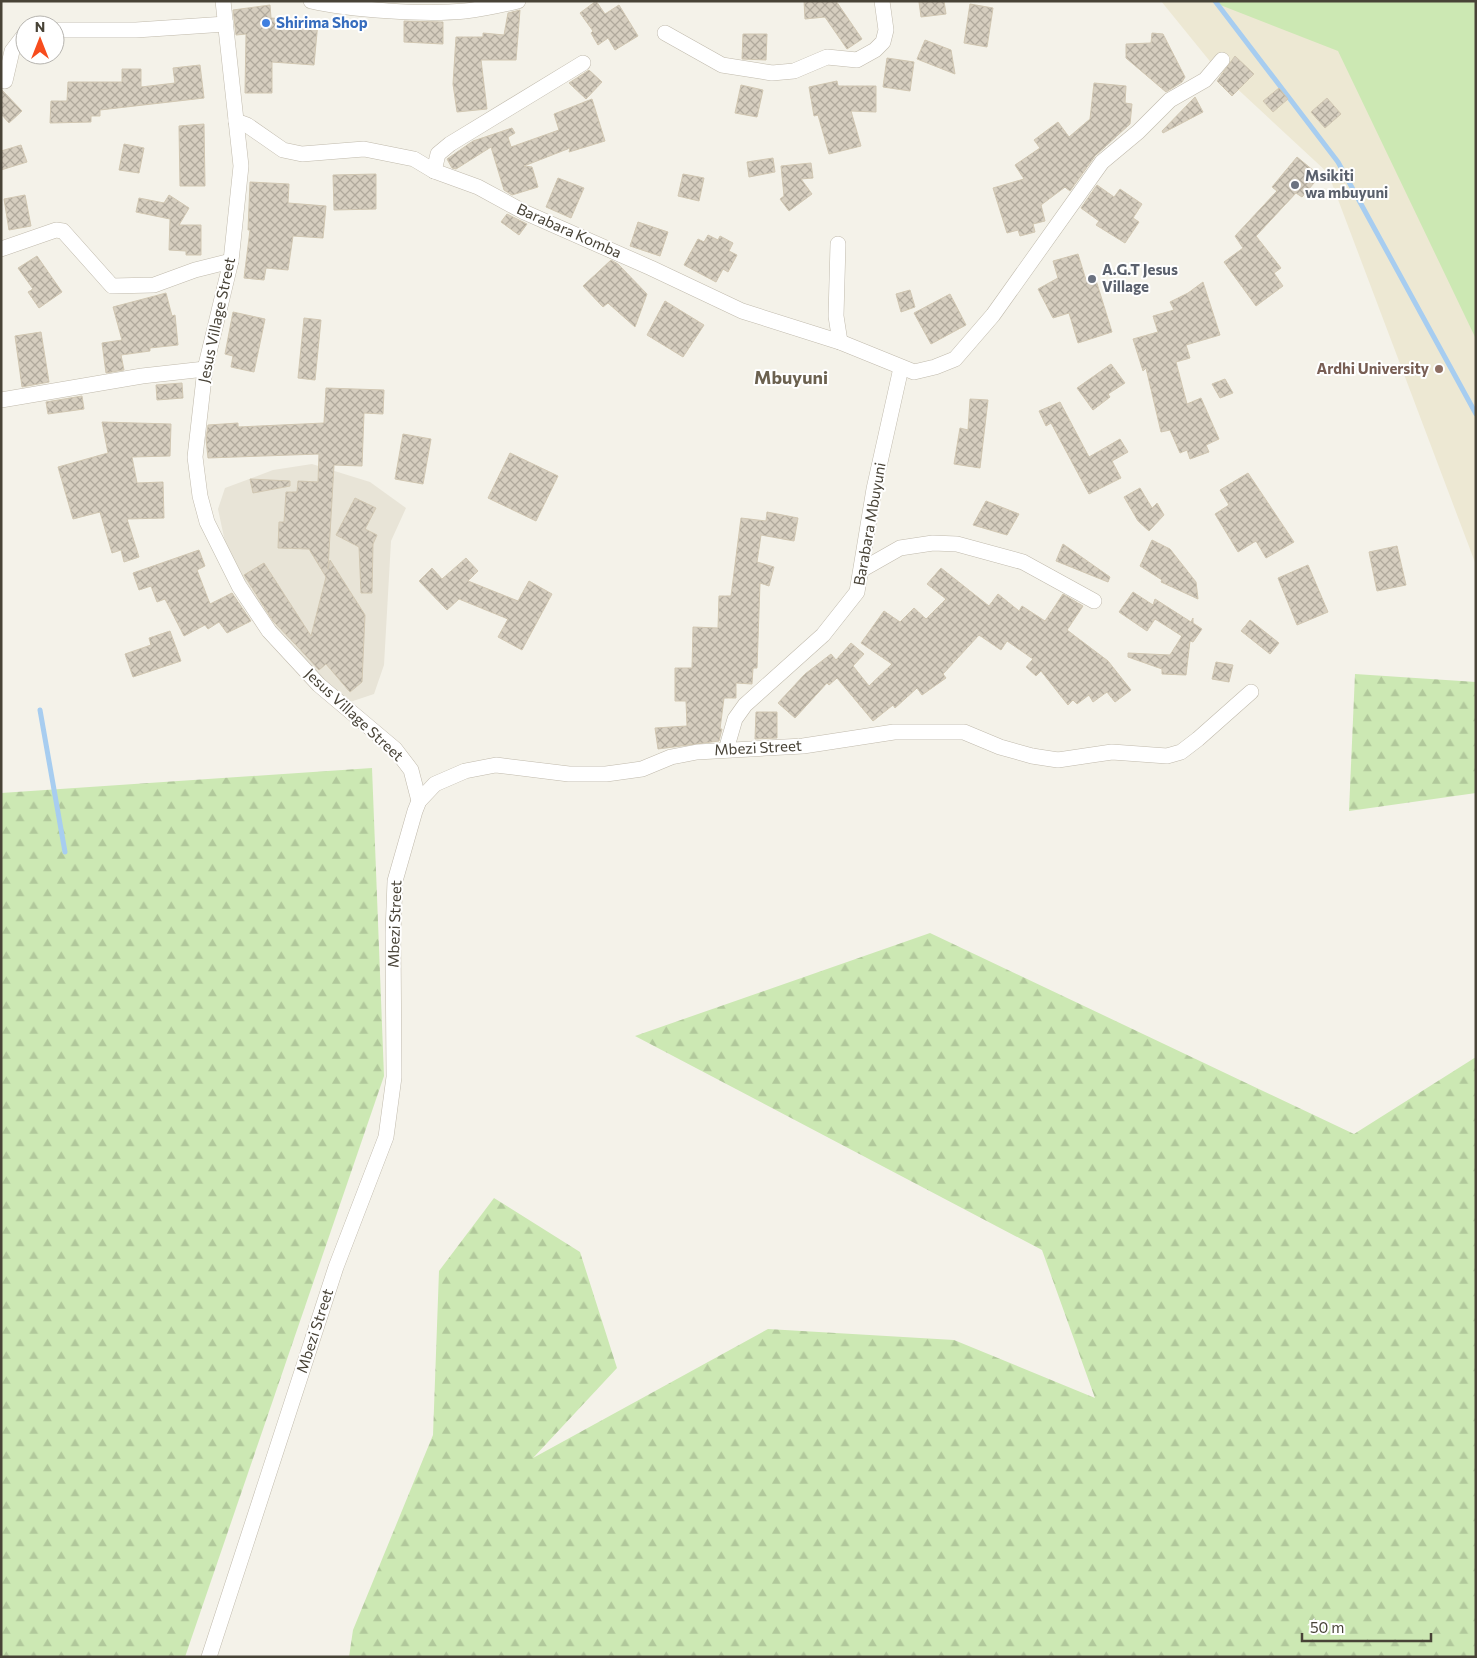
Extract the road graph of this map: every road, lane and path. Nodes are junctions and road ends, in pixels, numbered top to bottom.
1 (223, 1) edge
2 (311, 1) edge
3 (518, 1) edge
4 (882, 1) edge
5 (226, 24) junction
6 (65, 30) edge
7 (666, 33) dead end
8 (15, 47) edge
9 (1222, 60) dead end
10 (583, 63) dead end
11 (5, 81) dead end
12 (236, 121) junction
13 (434, 171) junction
14 (838, 244) dead end
15 (1, 249) edge
16 (231, 261) junction
17 (840, 342) junction
18 (901, 368) junction
19 (204, 369) junction
20 (1, 400) edge
21 (862, 569) junction
22 (1094, 601) dead end
23 (1251, 692) dead end
24 (726, 750) junction
25 (419, 801) junction
26 (209, 1657) edge

1 - 5 street, Jesus Village Street
2 - 3 street
4 - 7 street
5 - 6 street
5 - 12 street, Jesus Village Street
8 - 11 street
9 - 18 street, Barabara Komba
10 - 13 street
12 - 13 street, Barabara Komba
12 - 16 street, Jesus Village Street
13 - 17 street, Barabara Komba
14 - 17 street
15 - 16 street
16 - 19 street, Jesus Village Street
17 - 18 street, Barabara Komba
18 - 21 street, Barabara Mbuyuni
19 - 20 street
19 - 25 street, Jesus Village Street
21 - 22 street
21 - 24 street, Barabara Mbuyuni
23 - 24 street, Mbezi Street
24 - 25 street, Mbezi Street
25 - 26 street, Mbezi Street

